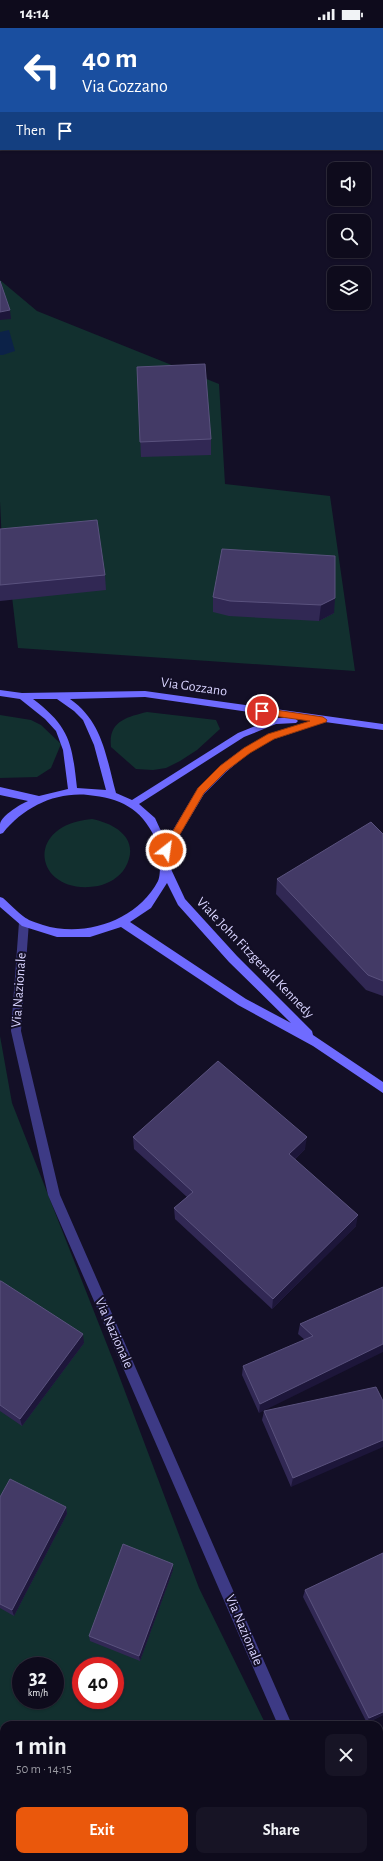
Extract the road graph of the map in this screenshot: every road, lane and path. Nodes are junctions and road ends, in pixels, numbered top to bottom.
1 (0, 693) edge
2 (22, 696) junction
3 (60, 696) junction
4 (323, 720) junction
5 (383, 727) edge
6 (0, 791) edge
7 (73, 791) junction
8 (112, 795) junction
9 (38, 800) junction
10 (132, 804) junction
11 (0, 830) edge
12 (166, 850) junction
13 (166, 869) junction
14 (0, 901) edge
15 (24, 922) junction
16 (123, 923) junction
17 (317, 1043) junction
18 (383, 1088) edge
19 (284, 1721) edge

1 - 2 street, Via Gozzano
2 - 3 street, Via Gozzano
2 - 7 street
3 - 4 street, Via Gozzano
3 - 8 street
4 - 5 street, Via Gozzano
4 - 10 street
4 - 12 street
6 - 9 street
7 - 8 street
7 - 9 street
8 - 10 street
9 - 11 street
10 - 12 street
12 - 13 street
13 - 16 street
13 - 17 street, Viale John Fitzgerald Kennedy
14 - 15 street
15 - 16 street
15 - 19 street, Via Nazionale
16 - 17 street, Viale John Fitzgerald Kennedy
17 - 18 street, Viale John Fitzgerald Kennedy

